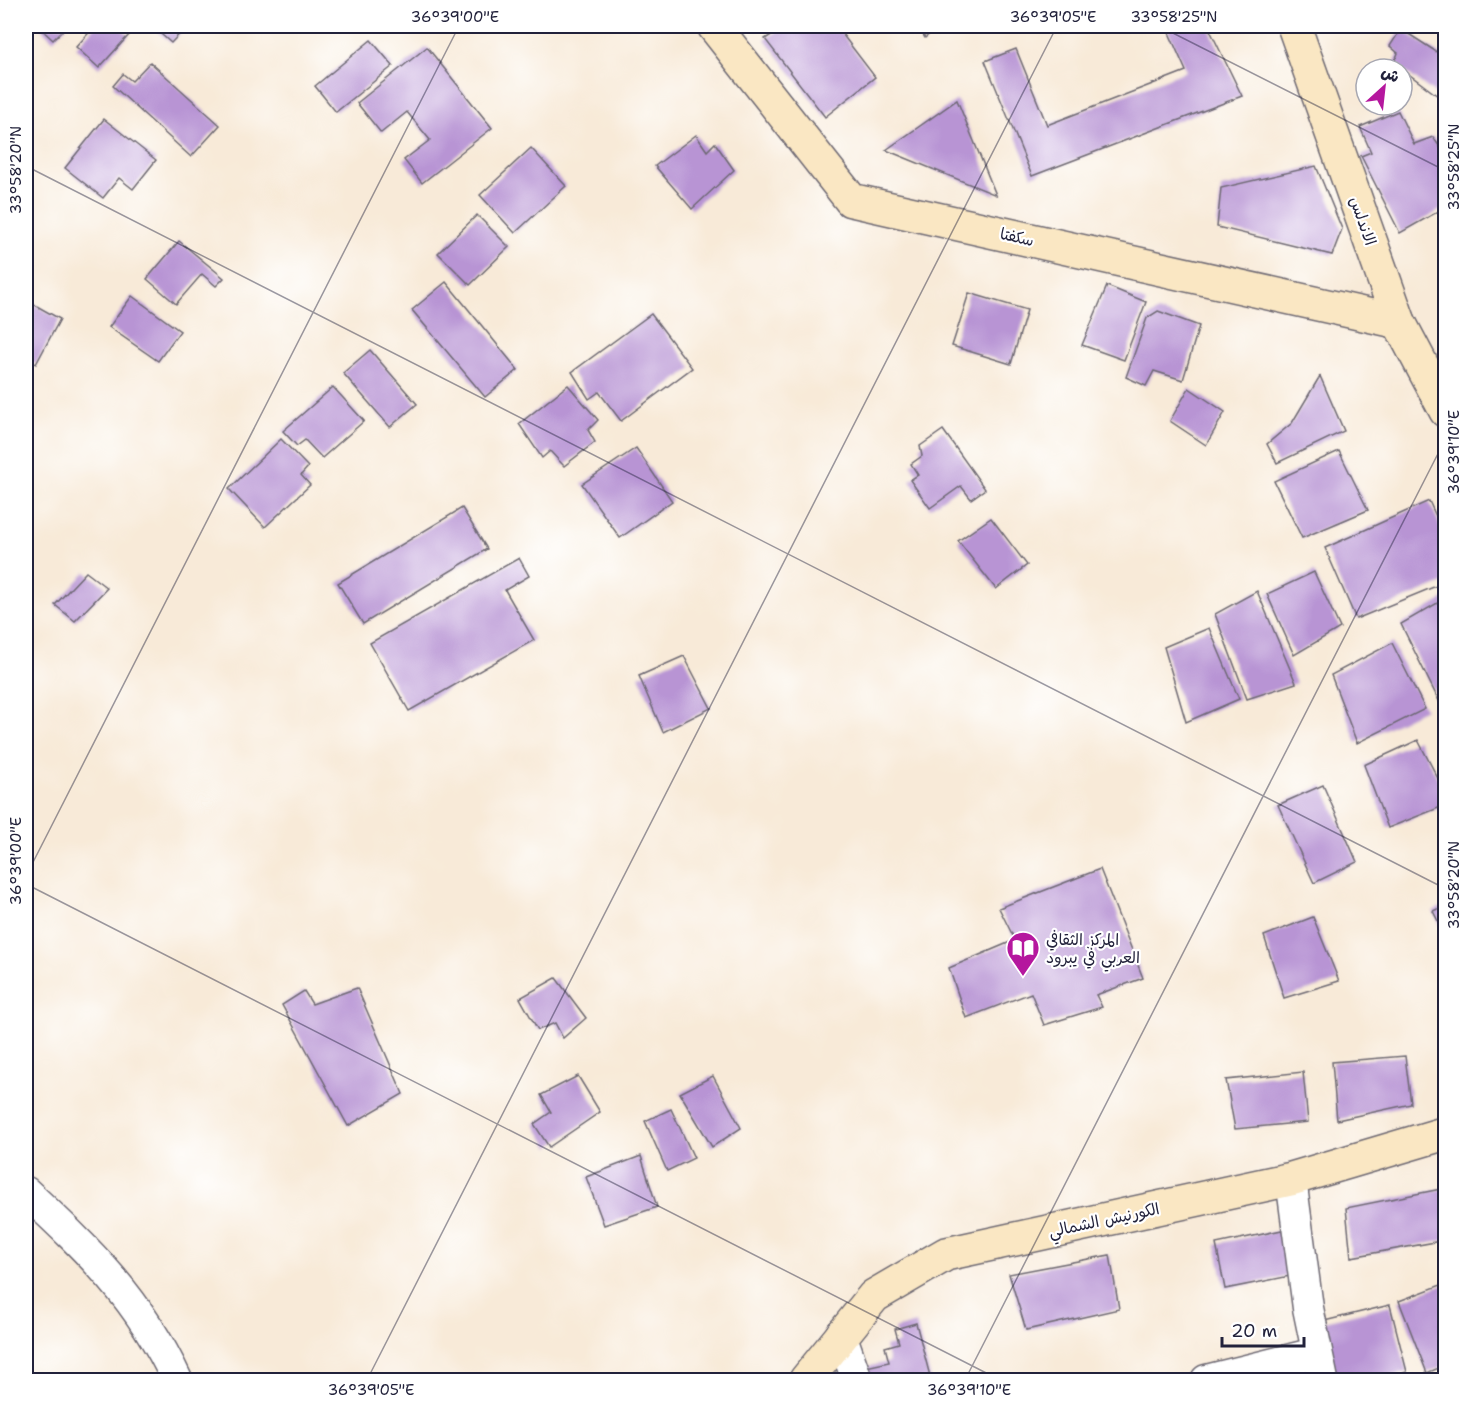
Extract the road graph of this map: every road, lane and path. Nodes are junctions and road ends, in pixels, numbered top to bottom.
1 (714, 26) edge
2 (1295, 26) edge
3 (1399, 322) junction
4 (1446, 411) edge
5 (1446, 1132) edge
6 (1291, 1179) junction
7 (26, 1192) edge
8 (841, 1334) junction
9 (1319, 1366) edge
10 (177, 1380) edge
11 (806, 1380) edge
12 (857, 1380) edge
13 (1206, 1380) edge

1 - 3 street, سكفتا
2 - 3 street, الاندلس
3 - 4 street, الاندلس
5 - 6 street, الكورنيش الشمالي
6 - 8 street, الكورنيش الشمالي
6 - 9 street
7 - 10 street
8 - 11 street, الكورنيش الشمالي
8 - 12 street
9 - 13 street

